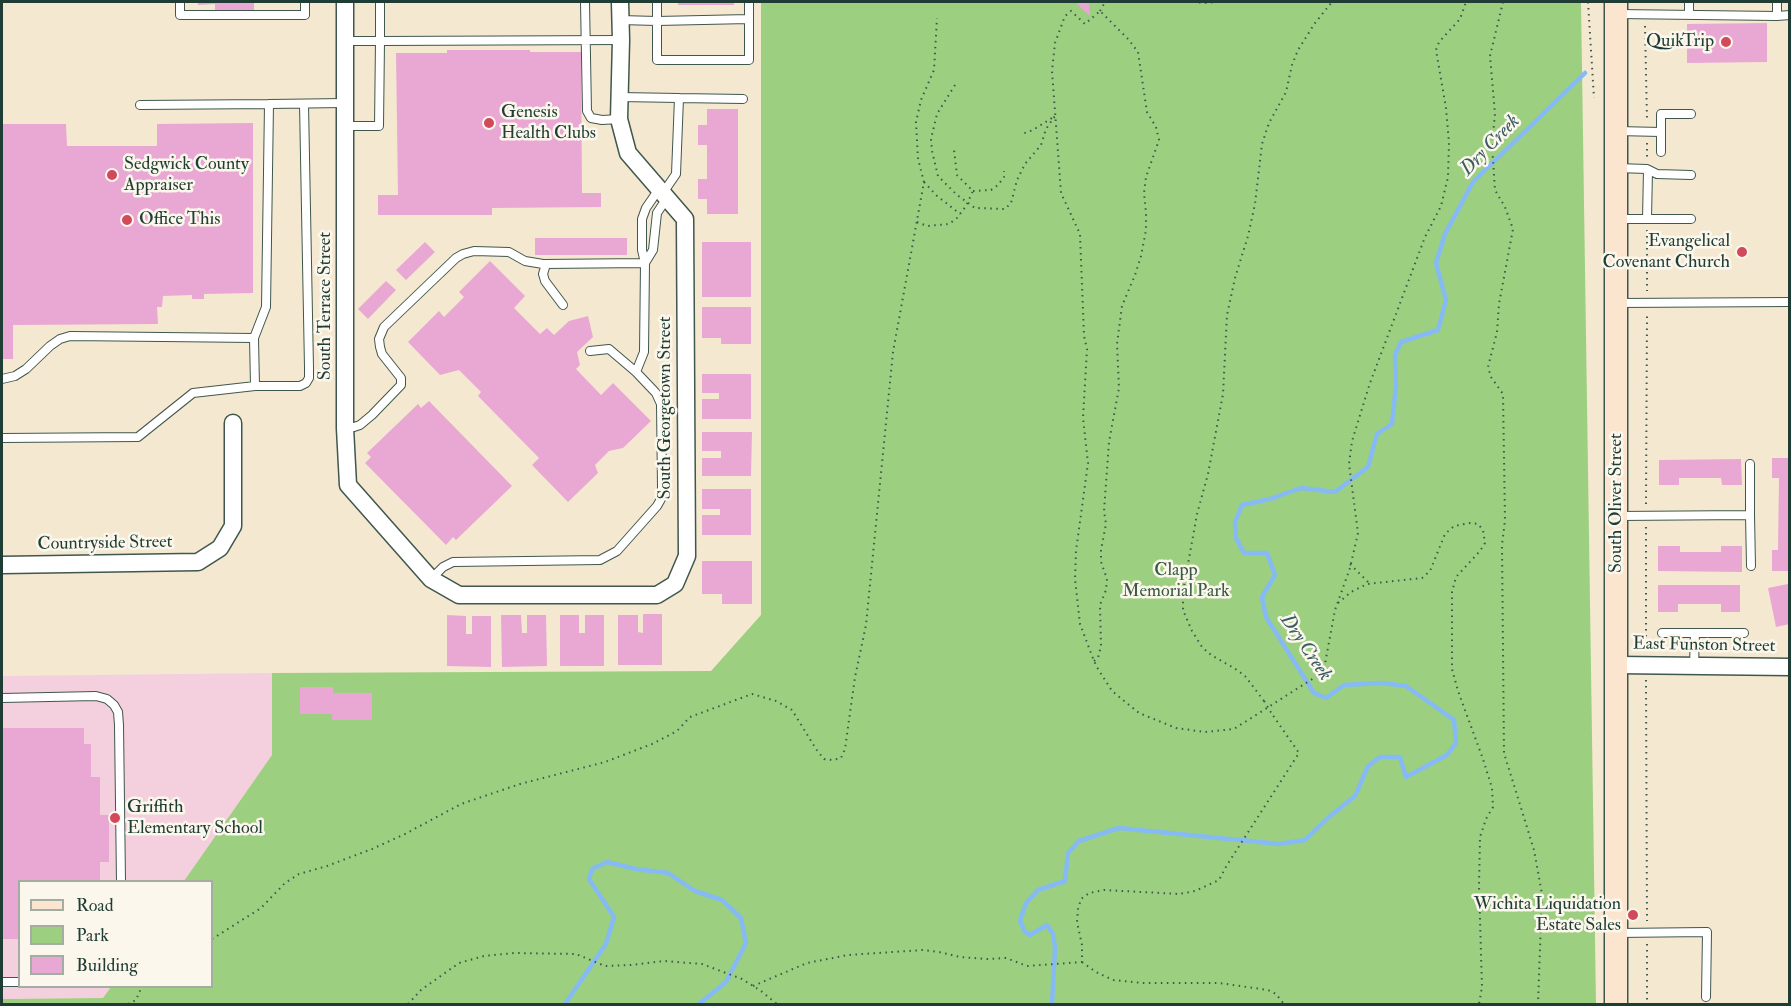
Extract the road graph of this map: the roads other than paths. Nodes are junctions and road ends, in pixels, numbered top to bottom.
1 (180, 2) edge
2 (305, 2) edge
3 (345, 2) edge
4 (380, 2) edge
5 (585, 2) edge
6 (620, 2) edge
7 (657, 2) edge
8 (749, 2) edge
9 (1689, 2) edge
10 (1777, 2) edge
11 (1616, 8) edge
12 (1689, 15) junction
13 (1778, 15) junction
14 (1790, 15) edge
15 (749, 19) junction
16 (620, 20) junction
17 (657, 21) junction
18 (380, 40) junction
19 (585, 40) junction
20 (621, 40) junction
21 (345, 41) junction
22 (619, 97) junction
23 (679, 98) junction
24 (743, 99) dead end
25 (345, 103) junction
26 (269, 104) junction
27 (304, 104) junction
28 (140, 105) dead end
29 (1691, 114) dead end
30 (619, 119) junction
31 (346, 126) junction
32 (1617, 131) junction
33 (1661, 132) junction
34 (1661, 152) dead end
35 (1617, 168) junction
36 (1648, 169) junction
37 (1692, 174) dead end
38 (663, 194) junction
39 (1617, 219) junction
40 (1647, 219) junction
41 (1692, 219) dead end
42 (645, 262) junction
43 (546, 264) junction
44 (1790, 302) edge
45 (1617, 303) junction
46 (563, 305) dead end
47 (254, 338) junction
48 (590, 351) dead end
49 (636, 372) junction
50 (2, 379) edge
51 (255, 386) junction
52 (233, 423) dead end
53 (345, 428) junction
54 (2, 438) edge
55 (1750, 464) dead end
56 (1750, 515) junction
57 (1617, 516) junction
58 (2, 565) edge
59 (1751, 566) dead end
60 (431, 579) junction
61 (1662, 633) dead end
62 (1695, 633) junction
63 (1744, 633) dead end
64 (1617, 665) junction
65 (1694, 666) junction
66 (1790, 667) edge
67 (2, 698) edge
68 (121, 880) edge
69 (1617, 933) junction
70 (2, 982) edge
71 (18, 982) edge
72 (1706, 997) dead end
73 (1616, 1005) edge

1 - 2 lane
3 - 21 street, South Terrace Street
4 - 18 lane
5 - 19 lane
6 - 16 street, South Georgetown Street
7 - 17 lane
8 - 15 lane
9 - 12 lane
10 - 13 lane
11 - 12 lane
11 - 32 main road, South Oliver Street
12 - 13 lane
13 - 14 lane
15 - 17 lane
15 - 17 lane
16 - 17 lane
16 - 20 street, South Georgetown Street
18 - 19 lane
18 - 21 lane
18 - 31 lane
19 - 20 lane
19 - 30 lane
20 - 22 street, South Georgetown Street
21 - 25 street, South Terrace Street
22 - 23 lane
22 - 30 street, South Georgetown Street
23 - 24 lane
23 - 38 lane
25 - 27 lane
25 - 31 street, South Terrace Street
26 - 27 lane
26 - 28 lane
26 - 47 lane
27 - 51 lane
29 - 33 lane
30 - 38 street, South Georgetown Street
31 - 53 street, South Terrace Street
32 - 33 lane
32 - 35 main road, South Oliver Street
33 - 34 lane
35 - 36 lane
35 - 39 main road, South Oliver Street
36 - 37 lane
36 - 40 lane
38 - 42 lane
38 - 60 street, South Georgetown Street
39 - 40 lane
39 - 45 main road, South Oliver Street
40 - 41 lane
42 - 43 lane
42 - 49 lane
43 - 46 lane
43 - 53 lane
44 - 45 lane
45 - 57 main road, South Oliver Street
47 - 50 lane
47 - 51 lane
48 - 49 lane
49 - 60 lane
51 - 54 lane
52 - 58 street, Countryside Street
53 - 60 street, South Terrace Street
55 - 56 lane
56 - 57 lane
56 - 59 lane
57 - 64 main road, South Oliver Street
61 - 62 lane
62 - 63 lane
62 - 65 lane
64 - 65 street, East Funston Street
64 - 69 main road, South Oliver Street
65 - 66 street, East Funston Street
67 - 68 lane
69 - 72 lane
69 - 73 main road, South Oliver Street
70 - 71 lane

